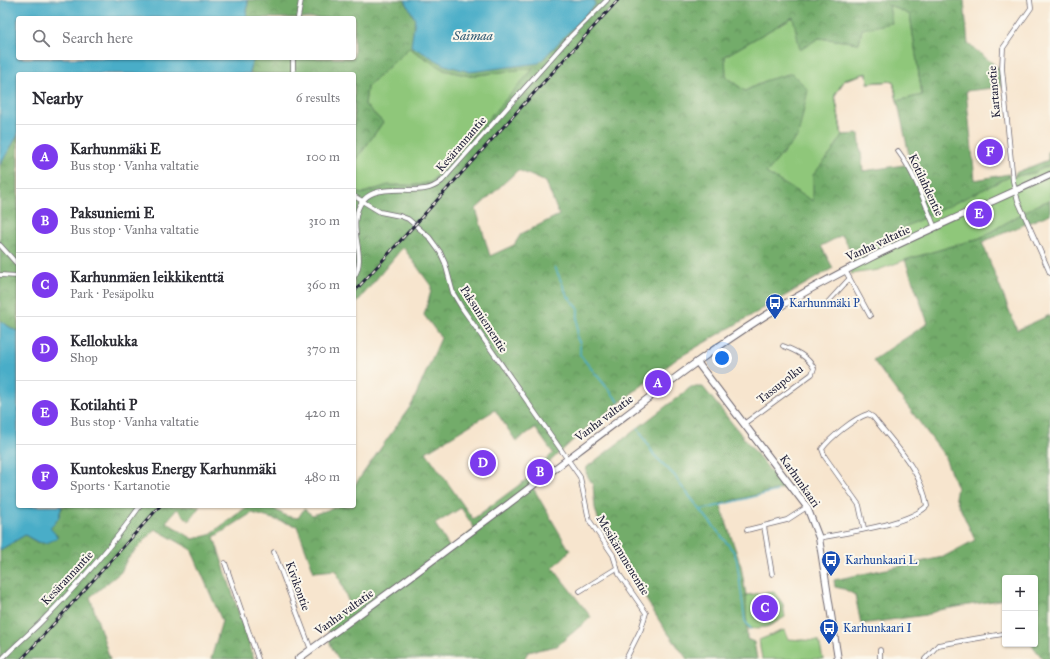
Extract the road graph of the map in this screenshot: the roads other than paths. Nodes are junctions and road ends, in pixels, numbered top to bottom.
1 (301, 0) edge
2 (607, 0) edge
3 (1030, 0) edge
4 (298, 16) edge
5 (293, 60) edge
6 (293, 72) edge
7 (898, 151) dead end
8 (1050, 174) edge
9 (1015, 191) junction
10 (356, 197) edge
11 (363, 202) junction
12 (356, 214) edge
13 (935, 228) junction
14 (356, 232) edge
15 (0, 245) edge
16 (16, 263) edge
17 (845, 270) junction
18 (356, 272) edge
19 (1050, 273) edge
20 (0, 275) edge
21 (16, 276) edge
22 (850, 279) junction
23 (828, 302) dead end
24 (870, 316) dead end
25 (783, 346) dead end
26 (697, 362) junction
27 (745, 423) junction
28 (568, 459) junction
29 (807, 507) junction
30 (137, 508) edge
31 (764, 526) junction
32 (864, 528) junction
33 (747, 530) dead end
34 (819, 538) junction
35 (274, 552) dead end
36 (226, 563) dead end
37 (617, 568) junction
38 (772, 574) dead end
39 (580, 591) dead end
40 (1002, 634) edge
41 (311, 650) junction
42 (880, 650) dead end
43 (2, 659) edge
44 (258, 659) edge
45 (298, 659) edge
46 (626, 659) edge
47 (838, 659) edge
48 (880, 659) edge
49 (925, 659) edge

1 - 4 street
2 - 11 street, Kesärannantie
3 - 9 street, Kartanotie
5 - 6 street
7 - 13 street, Kotilahdentie
8 - 9 main road, Vanha valtatie
9 - 13 main road, Vanha valtatie
9 - 19 street, Kartanotie
10 - 11 street, Paksuniementie
11 - 12 street
11 - 28 street, Paksuniementie
13 - 17 main road, Vanha valtatie
14 - 18 street
15 - 16 street
17 - 22 street
17 - 26 main road, Vanha valtatie
20 - 21 street
22 - 23 street
22 - 24 street
25 - 27 street, Tassupolku
26 - 27 main road, Karhunkaari
26 - 28 main road, Vanha valtatie
27 - 29 main road, Karhunkaari
28 - 37 street, Mesikämmenentie
28 - 41 main road, Vanha valtatie
29 - 31 street
29 - 34 main road, Karhunkaari
30 - 43 street, Kesärannantie
31 - 33 street
31 - 38 street
32 - 32 street
32 - 34 street
34 - 47 main road, Karhunkaari
35 - 41 street, Kivikontie
36 - 44 street
37 - 39 street
37 - 46 street, Mesikämmenentie
40 - 49 street
41 - 45 main road, Vanha valtatie
42 - 48 street

